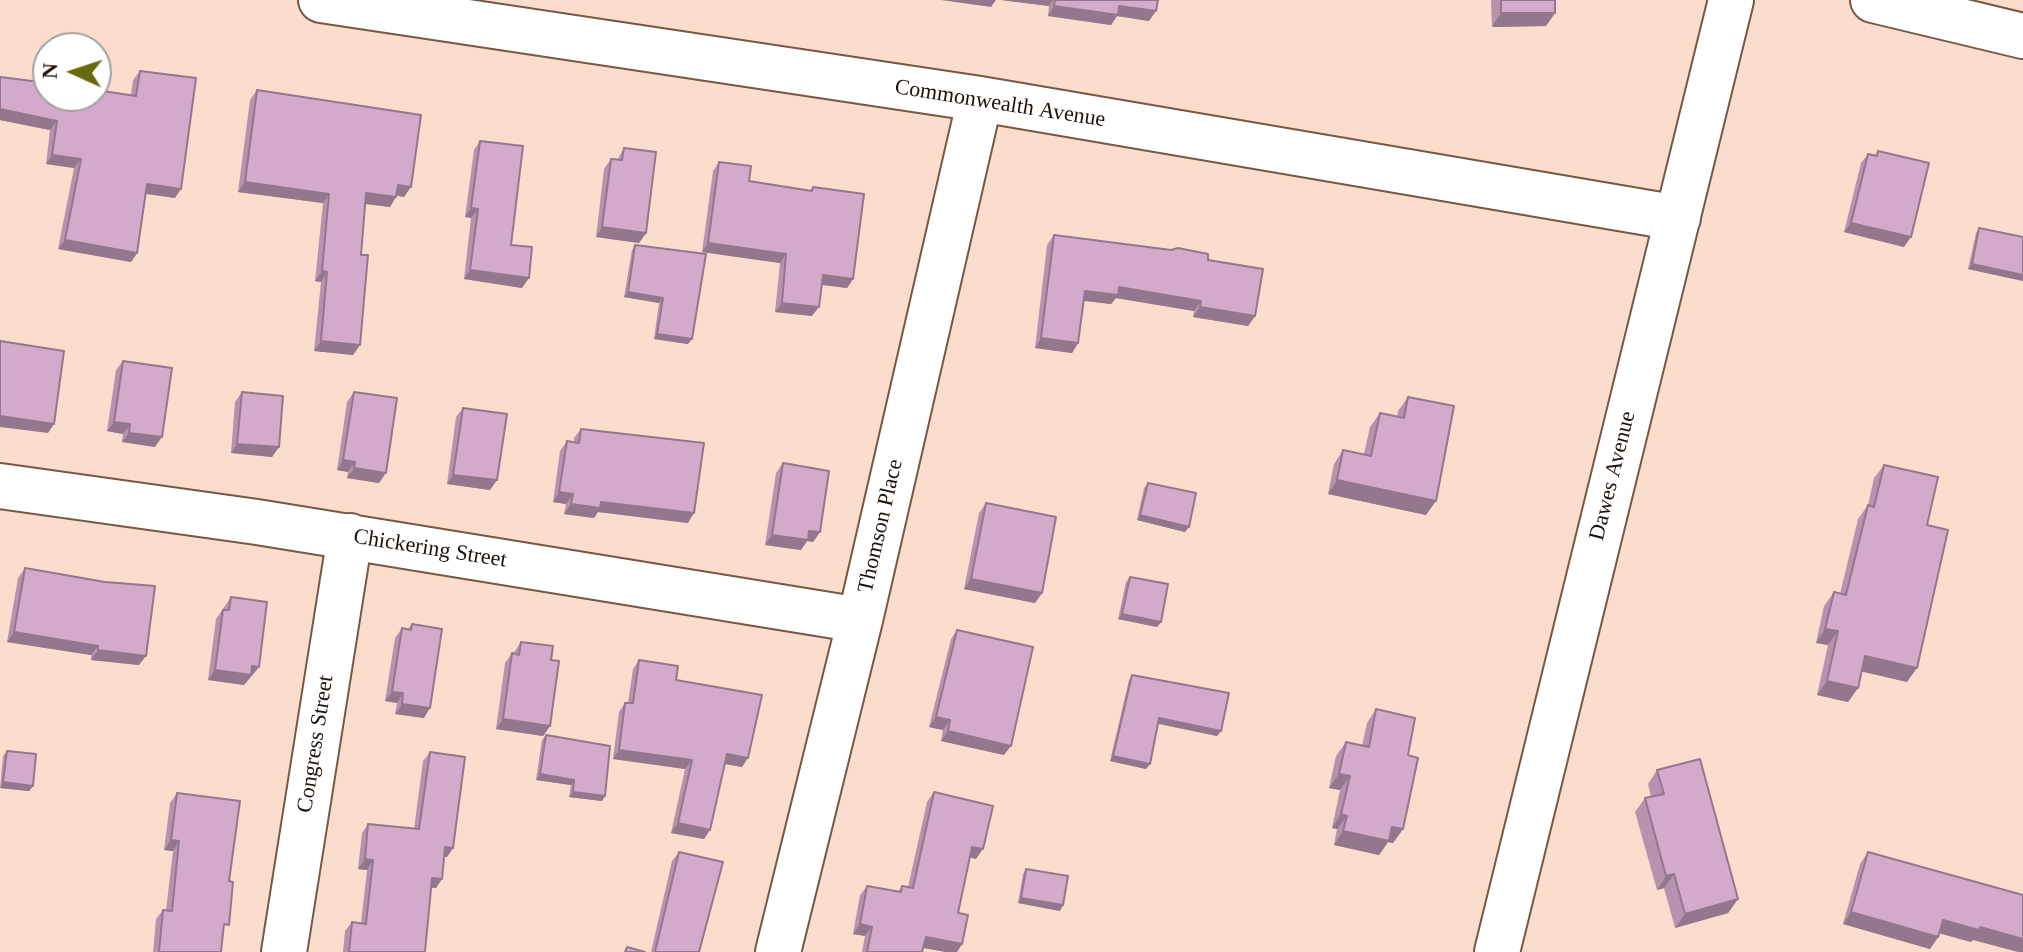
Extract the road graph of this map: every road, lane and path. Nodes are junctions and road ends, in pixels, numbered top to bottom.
1 (321, 0) edge
2 (1731, 0) edge
3 (1873, 0) edge
4 (2023, 36) edge
5 (980, 99) junction
6 (1678, 218) junction
7 (0, 486) edge
8 (350, 536) junction
9 (860, 620) junction
10 (284, 952) edge
11 (778, 952) edge
12 (1497, 952) edge

1 - 5 street, Commonwealth Avenue
2 - 6 street, Dawes Avenue
3 - 4 street
5 - 6 street, Commonwealth Avenue
5 - 9 street, Thomson Place
6 - 12 street, Dawes Avenue
7 - 8 street, Chickering Street
8 - 9 street, Chickering Street
8 - 10 street, Congress Street
9 - 11 street, Thomson Place

